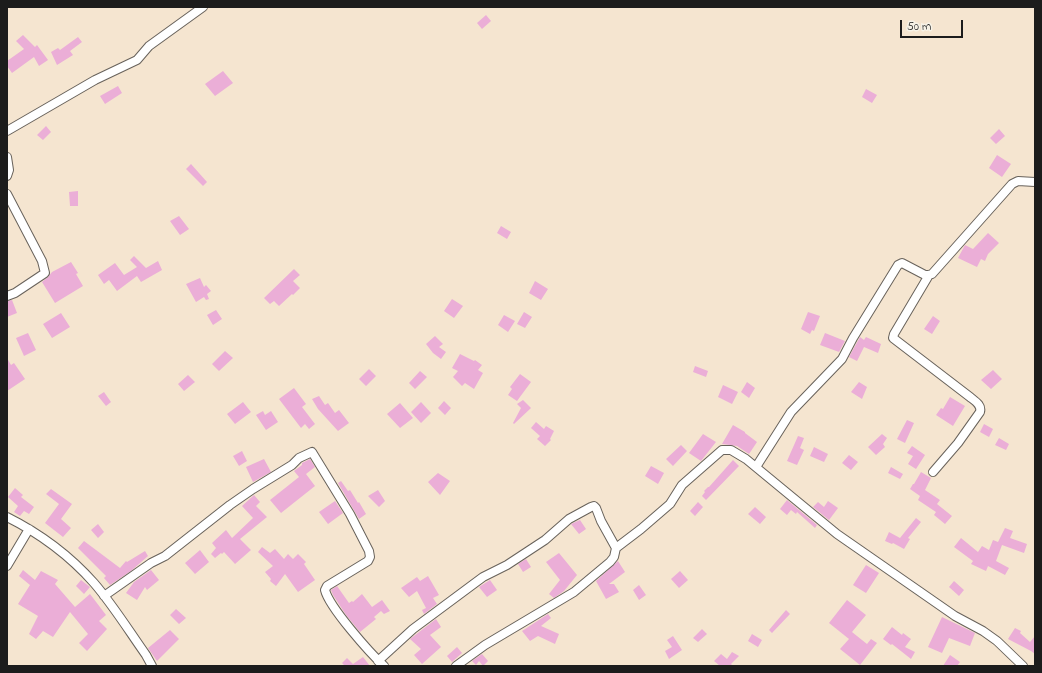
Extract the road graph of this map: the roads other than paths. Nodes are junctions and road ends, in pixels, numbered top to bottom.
1 (203, 7) edge
2 (7, 132) edge
3 (7, 157) edge
4 (7, 176) edge
5 (1035, 182) edge
6 (7, 194) edge
7 (929, 275) junction
8 (7, 296) edge
9 (756, 467) junction
10 (933, 472) dead end
11 (7, 517) edge
12 (29, 529) junction
13 (616, 548) junction
14 (7, 566) edge
15 (104, 596) junction
16 (381, 663) edge
17 (152, 666) edge
18 (456, 666) edge
19 (1023, 666) edge

1 - 2 street
3 - 4 street
5 - 7 street
6 - 8 street
7 - 9 street
7 - 10 street
9 - 13 street
9 - 19 street
11 - 12 street
12 - 14 street
12 - 15 street
13 - 16 street
13 - 18 street
15 - 16 street
15 - 17 street

